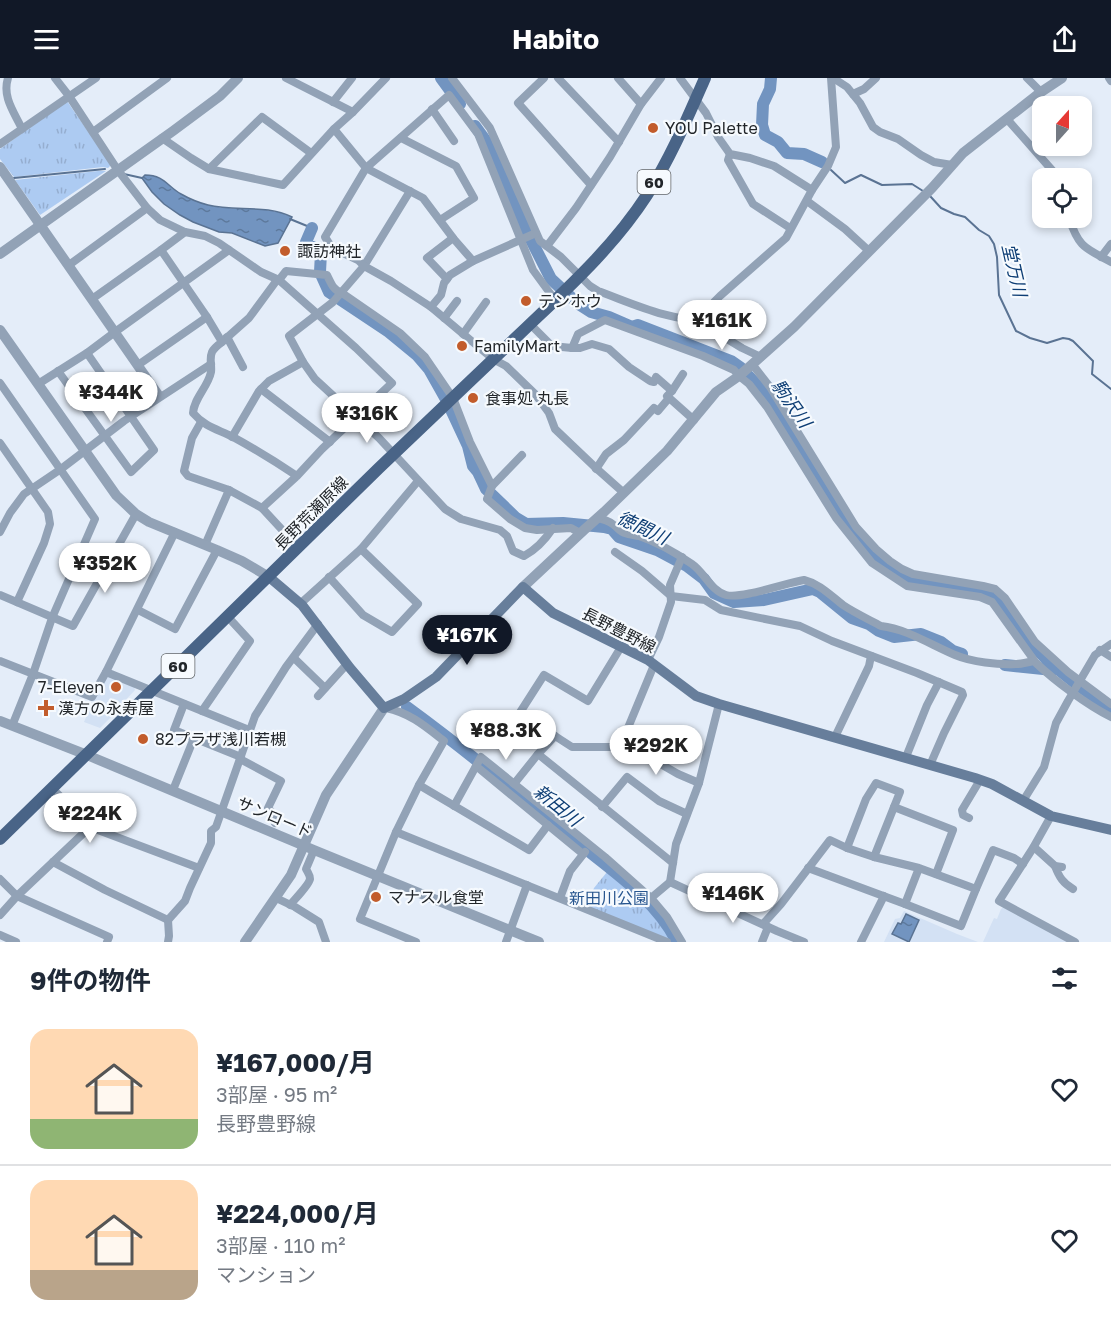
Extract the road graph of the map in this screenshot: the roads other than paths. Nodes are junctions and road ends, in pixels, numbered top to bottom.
1 (8, 78) edge
2 (55, 78) edge
3 (96, 78) edge
4 (167, 78) edge
5 (238, 78) edge
6 (286, 78) edge
7 (352, 78) edge
8 (386, 78) edge
9 (452, 78) edge
10 (544, 78) edge
11 (558, 78) edge
12 (618, 78) edge
13 (661, 78) edge
14 (681, 78) edge
15 (705, 78) edge
16 (832, 78) edge
17 (876, 78) edge
18 (1028, 78) edge
19 (1062, 78) edge
20 (296, 80) edge
21 (1041, 92) junction
22 (853, 94) junction
23 (69, 96) junction
24 (696, 99) junction
25 (333, 102) junction
26 (641, 104) junction
27 (432, 109) junction
28 (353, 112) junction
29 (1007, 119) junction
30 (22, 129) junction
31 (334, 129) junction
32 (93, 132) junction
33 (162, 138) junction
34 (401, 138) junction
35 (454, 141) dead end
36 (619, 142) junction
37 (0, 144) edge
38 (311, 153) junction
39 (730, 154) junction
40 (952, 165) junction
41 (0, 167) edge
42 (366, 168) junction
43 (1050, 168) edge
44 (117, 169) junction
45 (209, 169) junction
46 (591, 185) junction
47 (812, 190) junction
48 (410, 191) junction
49 (807, 201) junction
50 (147, 208) junction
51 (440, 220) junction
52 (41, 225) junction
53 (790, 228) junction
54 (1073, 228) edge
55 (185, 232) junction
56 (534, 234) junction
57 (453, 238) junction
58 (522, 239) junction
59 (1111, 244) edge
60 (547, 246) junction
61 (161, 250) junction
62 (229, 250) junction
63 (869, 251) junction
64 (0, 254) edge
65 (1101, 257) junction
66 (473, 261) junction
67 (1111, 262) edge
68 (69, 266) junction
69 (364, 266) junction
70 (447, 279) junction
71 (278, 280) junction
72 (183, 283) junction
73 (341, 294) junction
74 (92, 299) junction
75 (556, 299) junction
76 (457, 301) dead end
77 (486, 302) dead end
78 (431, 308) junction
79 (317, 314) junction
80 (207, 317) junction
81 (444, 318) junction
82 (710, 320) junction
83 (530, 324) junction
84 (0, 330) edge
85 (115, 332) junction
86 (463, 334) junction
87 (225, 339) junction
88 (572, 348) junction
89 (87, 354) junction
90 (761, 357) junction
91 (493, 359) junction
92 (303, 362) junction
93 (211, 364) junction
94 (138, 365) junction
95 (750, 365) junction
96 (243, 367) dead end
97 (58, 371) junction
98 (683, 374) dead end
99 (740, 376) junction
100 (0, 383) edge
101 (38, 384) junction
102 (261, 389) junction
103 (671, 394) junction
104 (159, 396) junction
105 (450, 401) junction
106 (131, 417) junction
107 (357, 418) junction
108 (694, 420) junction
109 (201, 422) junction
110 (104, 436) junction
111 (232, 437) junction
112 (330, 442) junction
113 (0, 443) edge
114 (84, 451) junction
115 (6, 454) junction
116 (394, 454) junction
117 (522, 455) dead end
118 (0, 461) edge
119 (61, 469) junction
120 (596, 469) junction
121 (297, 476) junction
122 (418, 481) junction
123 (492, 487) junction
124 (32, 488) junction
125 (229, 490) junction
126 (624, 493) junction
127 (262, 508) junction
128 (136, 514) junction
129 (588, 526) junction
130 (553, 528) junction
131 (0, 532) edge
132 (176, 532) junction
133 (205, 545) junction
134 (298, 547) junction
135 (217, 549) junction
136 (361, 549) junction
137 (615, 552) dead end
138 (680, 561) junction
139 (269, 577) junction
140 (330, 577) junction
141 (523, 588) junction
142 (0, 595) edge
143 (671, 596) junction
144 (17, 602) junction
145 (300, 604) junction
146 (138, 610) junction
147 (228, 617) junction
148 (52, 618) junction
149 (318, 624) junction
150 (1111, 644) edge
151 (621, 647) junction
152 (1100, 650) junction
153 (871, 656) junction
154 (1111, 657) edge
155 (294, 658) junction
156 (0, 661) edge
157 (651, 662) junction
158 (1035, 662) junction
159 (347, 664) junction
160 (106, 672) junction
161 (33, 674) junction
162 (1080, 681) junction
163 (939, 682) junction
164 (325, 688) junction
165 (153, 691) junction
166 (1074, 691) junction
167 (318, 696) dead end
168 (184, 704) junction
169 (719, 704) junction
170 (1111, 704) edge
171 (384, 708) junction
172 (202, 711) junction
173 (1111, 717) edge
174 (0, 721) edge
175 (12, 726) junction
176 (249, 730) junction
177 (555, 736) junction
178 (835, 737) junction
179 (194, 738) junction
180 (621, 747) junction
181 (538, 754) junction
182 (87, 755) junction
183 (240, 758) junction
184 (906, 758) junction
185 (930, 765) junction
186 (476, 766) junction
187 (981, 780) junction
188 (699, 783) junction
189 (514, 784) junction
190 (419, 785) junction
191 (52, 788) junction
192 (173, 790) junction
193 (1023, 801) junction
194 (454, 806) junction
195 (602, 807) junction
196 (894, 807) junction
197 (222, 811) junction
198 (687, 814) junction
199 (1051, 816) junction
200 (969, 818) dead end
201 (276, 823) dead end
202 (548, 825) junction
203 (90, 827) junction
204 (1111, 830) edge
205 (396, 832) junction
206 (0, 839) edge
207 (1034, 847) junction
208 (309, 848) junction
209 (847, 848) junction
210 (586, 850) junction
211 (874, 857) junction
212 (53, 862) junction
213 (673, 863) junction
214 (1023, 864) junction
215 (199, 868) junction
216 (808, 868) junction
217 (920, 868) junction
218 (936, 874) junction
219 (376, 876) junction
220 (0, 879) edge
221 (670, 882) junction
222 (527, 885) junction
223 (976, 889) junction
224 (1073, 889) dead end
225 (17, 896) junction
226 (884, 896) junction
227 (276, 898) junction
228 (560, 898) junction
229 (651, 898) junction
230 (290, 904) junction
231 (904, 904) junction
232 (0, 915) edge
233 (168, 920) junction
234 (765, 925) junction
235 (511, 930) junction
236 (0, 935) edge
237 (402, 939) edge
238 (16, 942) edge
239 (107, 942) edge
240 (168, 942) edge
241 (245, 942) edge
242 (326, 942) edge
243 (416, 942) edge
244 (506, 942) edge
245 (538, 942) edge
246 (667, 942) edge
247 (682, 942) edge
248 (762, 942) edge
249 (804, 942) edge
250 (861, 942) edge
251 (1075, 942) edge

1 - 30 street
2 - 23 street
3 - 23 street
4 - 32 street
5 - 33 street
6 - 20 street
7 - 25 street
8 - 28 street
9 - 56 street
10 - 46 street
11 - 36 street
12 - 26 street
13 - 26 street
14 - 24 street
15 - 24 main road, 長野荒瀬原線 / 60
16 - 22 street
16 - 47 street
17 - 22 street
18 - 21 street
19 - 21 street
20 - 25 street
21 - 29 street
22 - 40 street
23 - 30 street
23 - 32 street
24 - 39 street
24 - 75 main road, 長野荒瀬原線 / 60
25 - 28 street
26 - 36 street
27 - 34 street
27 - 35 street
27 - 58 street
28 - 31 street
29 - 40 street
29 - 43 street
30 - 37 street
31 - 38 street
31 - 42 street
32 - 44 street
33 - 44 street
33 - 45 street
34 - 42 street
34 - 51 street
36 - 46 street
38 - 45 street
38 - 45 street
39 - 47 street
39 - 53 street
40 - 63 street
41 - 52 street
42 - 48 street
42 - 69 street
44 - 50 street
44 - 52 street
46 - 60 street
47 - 49 street
48 - 51 street
48 - 69 street
49 - 53 street
49 - 63 street
50 - 55 street
50 - 68 street
51 - 57 street
52 - 64 street
52 - 68 street
53 - 82 street
54 - 65 street
55 - 61 street
55 - 62 street
56 - 58 street
56 - 60 street
57 - 66 street
57 - 70 street
58 - 66 street
58 - 75 street
59 - 65 street
60 - 82 street
61 - 72 street
61 - 74 street
62 - 71 street
62 - 72 street
63 - 90 street
65 - 67 street
66 - 70 street
68 - 74 street
69 - 73 street
69 - 78 street
70 - 78 street
71 - 73 street
71 - 79 street
71 - 87 street
72 - 80 street
72 - 85 street
73 - 79 street
73 - 105 street
74 - 85 street
75 - 83 main road, 長野荒瀬原線 / 60
76 - 81 street
77 - 86 street
78 - 81 street
79 - 92 street
79 - 107 street
80 - 87 street
80 - 94 street
81 - 86 street
82 - 90 street
83 - 88 street
83 - 91 main road, 長野荒瀬原線 / 60
84 - 101 street
85 - 89 street
85 - 94 street
86 - 91 street
87 - 93 street
87 - 96 street
88 - 99 street
88 - 103 street
89 - 97 street
89 - 106 street
90 - 95 street
91 - 105 main road, 長野荒瀬原線 / 60
91 - 120 street
92 - 102 street
92 - 107 street
93 - 104 street
93 - 109 street
94 - 104 street
95 - 99 street
95 - 162 street
97 - 101 street
97 - 110 street
98 - 103 street
99 - 108 street
99 - 158 street
100 - 119 street
101 - 114 street
102 - 111 street
102 - 112 street
103 - 108 street
103 - 120 street
104 - 106 street
105 - 116 main road, 長野荒瀬原線 / 60
105 - 123 street
106 - 110 street
106 - 110 street
107 - 112 street
107 - 116 street
108 - 126 street
109 - 111 street
109 - 125 street
110 - 114 street
111 - 121 street
112 - 121 street
113 - 115 street
114 - 119 street
114 - 128 street
115 - 118 street
115 - 124 street
116 - 122 street
116 - 134 main road, 長野荒瀬原線 / 60
117 - 123 street
119 - 124 street
119 - 148 street
120 - 126 street
121 - 127 street
122 - 130 street
122 - 136 street
123 - 130 street
124 - 131 street
124 - 144 street
125 - 127 street
125 - 133 street
126 - 129 street
127 - 134 street
128 - 132 street
128 - 148 street
129 - 130 street
129 - 138 street
129 - 141 street
132 - 133 street
132 - 146 street
133 - 135 street
134 - 139 main road, 長野荒瀬原線 / 60
135 - 139 street
135 - 146 street
136 - 140 street
136 - 140 street
137 - 143 street
138 - 143 street
138 - 158 street
139 - 145 main road
139 - 147 main road, 長野荒瀬原線 / 60
140 - 145 street
141 - 151 main road, 長野豊野線
141 - 171 main road
142 - 144 street
143 - 153 street
143 - 157 street
144 - 148 street
145 - 149 main road
146 - 160 street
147 - 165 main road, 長野荒瀬原線 / 60
147 - 172 street
148 - 161 street
149 - 155 street
149 - 159 main road
150 - 152 street
151 - 157 main road, 長野豊野線
151 - 177 street
152 - 154 street
152 - 162 street
153 - 163 street
153 - 178 street
155 - 164 street
155 - 176 street
156 - 161 street
157 - 169 main road, 長野豊野線
157 - 180 street
158 - 166 street
159 - 164 street
159 - 171 main road
160 - 161 street
160 - 165 street
161 - 175 street
162 - 166 street
162 - 170 street
163 - 184 street
163 - 185 street
164 - 167 street
165 - 168 street
165 - 182 main road, 長野荒瀬原線 / 60
166 - 173 street
166 - 193 street
168 - 172 street
168 - 179 street
169 - 178 main road, 長野豊野線
169 - 188 street
171 - 190 street
171 - 208 street
172 - 176 street
174 - 175 street, サンロード
175 - 182 street, サンロード
176 - 183 street
177 - 180 street
177 - 181 street
178 - 184 main road, 長野豊野線
179 - 183 street
179 - 192 street
180 - 188 street
181 - 189 street
181 - 195 street
182 - 191 main road, 長野荒瀬原線 / 60
182 - 192 street, サンロード
183 - 197 street
183 - 201 street
184 - 185 main road, 長野豊野線
185 - 187 main road, 長野豊野線
186 - 189 street
186 - 194 street
186 - 202 street
187 - 193 main road, 長野豊野線
187 - 200 street
188 - 198 street
189 - 210 street
190 - 194 street
190 - 205 street
191 - 203 street
191 - 206 main road, 長野荒瀬原線 / 60
192 - 197 street, サンロード
193 - 199 main road, 長野豊野線
194 - 202 street
195 - 198 street
195 - 213 street
196 - 209 street
196 - 211 street
196 - 218 street
197 - 208 street, サンロード
197 - 215 street
198 - 213 street
199 - 204 main road, 長野豊野線
199 - 207 street
202 - 210 street
203 - 212 street
203 - 215 street
205 - 219 street
205 - 222 street
207 - 214 street
207 - 224 street
208 - 219 street, サンロード
208 - 227 street
208 - 230 street
209 - 211 street
209 - 216 street
210 - 228 street
210 - 229 street
211 - 217 street
212 - 225 street
212 - 233 street
213 - 221 street
214 - 223 street
214 - 251 street
215 - 233 street
216 - 226 street
216 - 234 street
217 - 218 street
217 - 231 street
218 - 223 street
219 - 235 street, サンロード
219 - 237 street
220 - 225 street
221 - 229 street
221 - 234 street
222 - 228 street
222 - 235 street
223 - 231 street
225 - 232 street
225 - 239 street
226 - 231 street
226 - 250 street
227 - 230 street
227 - 241 street
228 - 246 street
229 - 247 street
230 - 242 street
233 - 240 street
234 - 248 street
234 - 249 street
235 - 244 street
235 - 245 street, サンロード
236 - 238 street
237 - 243 street

